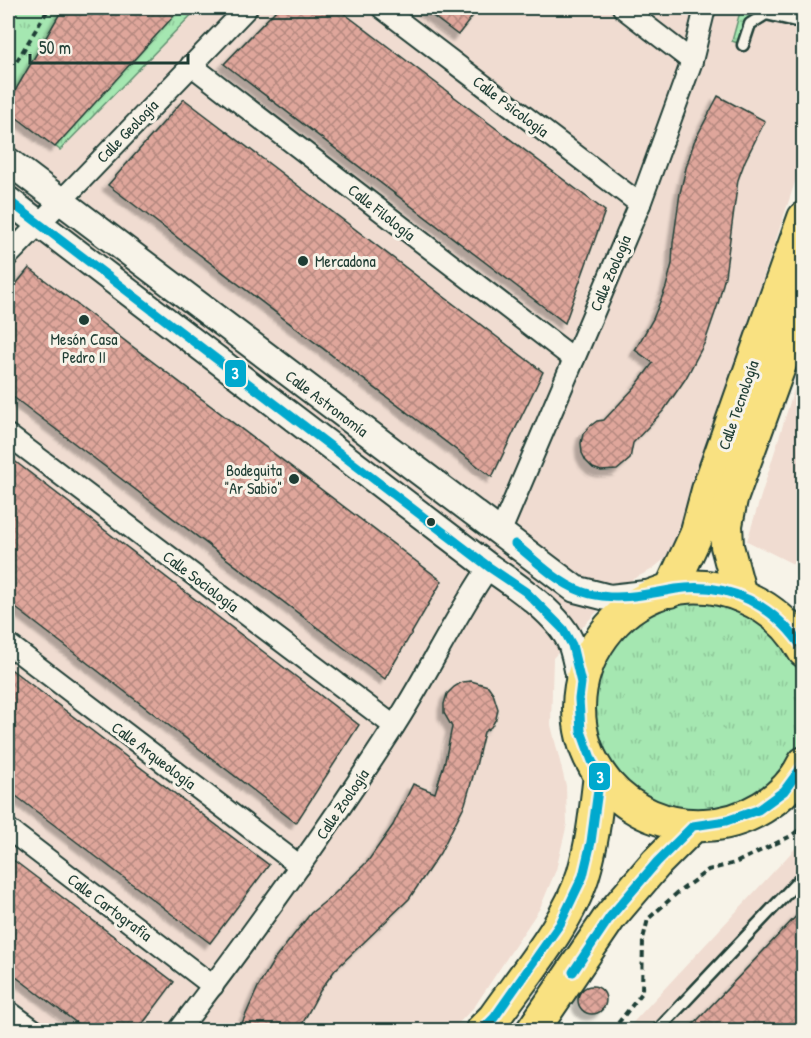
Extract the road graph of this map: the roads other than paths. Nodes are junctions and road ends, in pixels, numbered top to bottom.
1 (247, 8) edge
2 (382, 8) edge
3 (623, 8) edge
4 (705, 8) edge
5 (804, 22) edge
6 (743, 45) dead end
7 (692, 60) junction
8 (191, 65) junction
9 (8, 161) edge
10 (8, 200) edge
11 (60, 201) junction
12 (639, 204) junction
13 (804, 218) edge
14 (38, 223) junction
15 (8, 256) edge
16 (804, 298) edge
17 (574, 359) junction
18 (8, 435) edge
19 (500, 533) junction
20 (489, 567) junction
21 (667, 591) junction
22 (753, 602) junction
23 (804, 605) edge
24 (8, 644) edge
25 (804, 651) edge
26 (581, 683) junction
27 (394, 726) junction
28 (804, 763) edge
29 (600, 775) junction
30 (693, 826) junction
31 (8, 829) edge
32 (300, 867) junction
33 (804, 875) edge
34 (213, 986) junction
35 (8, 1011) edge
36 (34, 1030) edge
37 (179, 1030) edge
38 (482, 1030) edge
39 (533, 1030) edge
40 (658, 1030) edge

1 - 8 street, Calle Geología
2 - 12 street, Calle Psicología
3 - 7 street
4 - 7 street, Calle Zoología
5 - 6 lane
7 - 12 street, Calle Zoología
8 - 11 street, Calle Geología
8 - 17 street, Calle Filología
9 - 11 street, Calle Astronomía
10 - 14 street, Calle Astronomía
11 - 14 street, Calle Geología
11 - 19 street, Calle Astronomía
12 - 17 street, Calle Zoología
13 - 21 main road, Calle Tecnología
14 - 15 street, Calle Geología
14 - 20 street, Calle Astronomía
16 - 22 main road, Calle Tecnología
17 - 19 street, Calle Zoología
18 - 27 street, Calle Sociología
19 - 21 street, Calle Astronomía
20 - 26 street, Calle Astronomía
20 - 27 street, Calle Zoología
21 - 22 main road
21 - 26 main road
22 - 23 main road
22 - 25 main road
24 - 32 street, Calle Arqueología
26 - 29 main road
27 - 32 street, Calle Zoología
28 - 30 main road
29 - 30 main road
29 - 38 main road
30 - 39 main road
31 - 34 street, Calle Cartografía
32 - 34 street, Calle Zoología
33 - 40 lane
34 - 37 street, Calle Zoología
35 - 36 street

